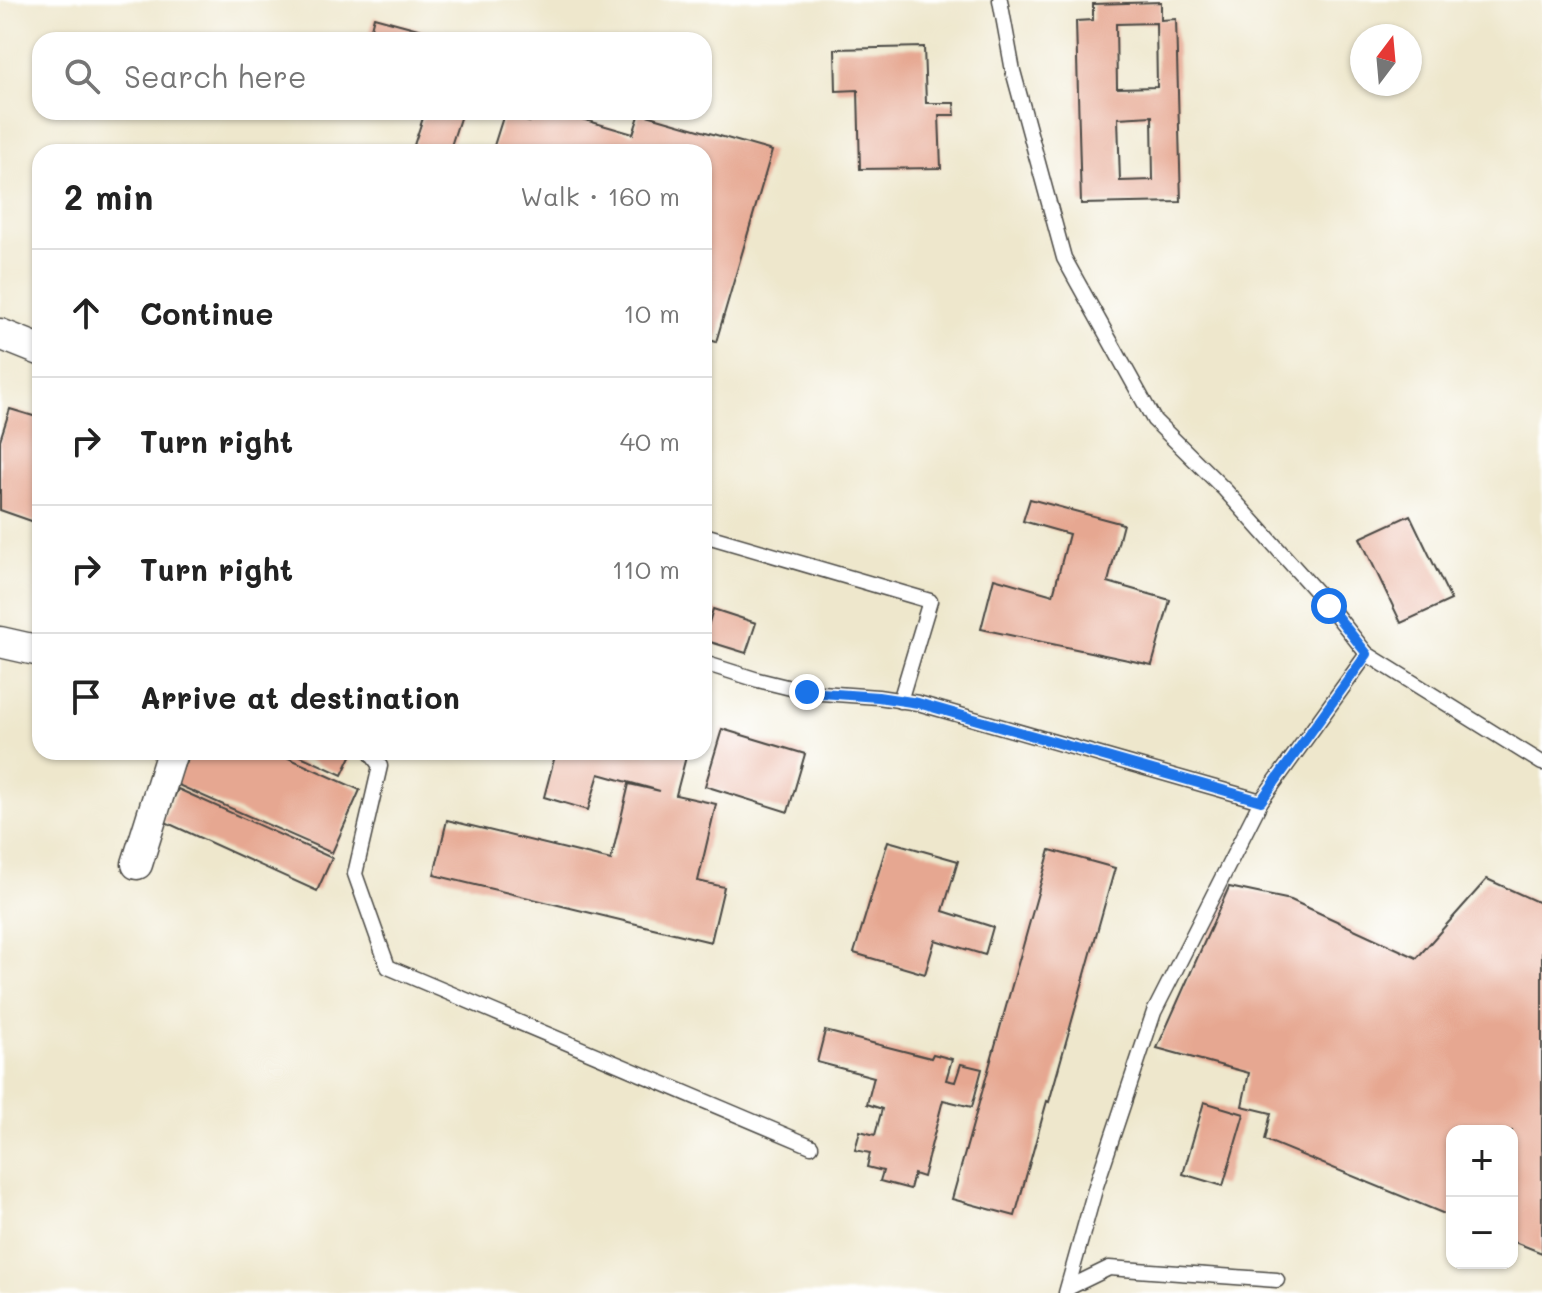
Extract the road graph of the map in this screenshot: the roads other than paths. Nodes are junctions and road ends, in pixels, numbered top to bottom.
1 (1000, 0) edge
2 (0, 334) edge
3 (32, 347) edge
4 (712, 537) edge
5 (0, 642) edge
6 (32, 649) edge
7 (1367, 654) junction
8 (712, 666) edge
9 (900, 701) junction
10 (170, 760) edge
11 (376, 760) edge
12 (1542, 763) edge
13 (1261, 801) junction
14 (137, 864) dead end
15 (811, 1146) dead end
16 (1277, 1280) dead end
17 (1067, 1291) edge

1 - 7 lane
2 - 3 street
4 - 9 lane
5 - 6 street
7 - 12 lane
7 - 13 lane
8 - 9 lane
9 - 13 lane
10 - 14 street
11 - 15 lane
13 - 17 lane
16 - 17 lane

